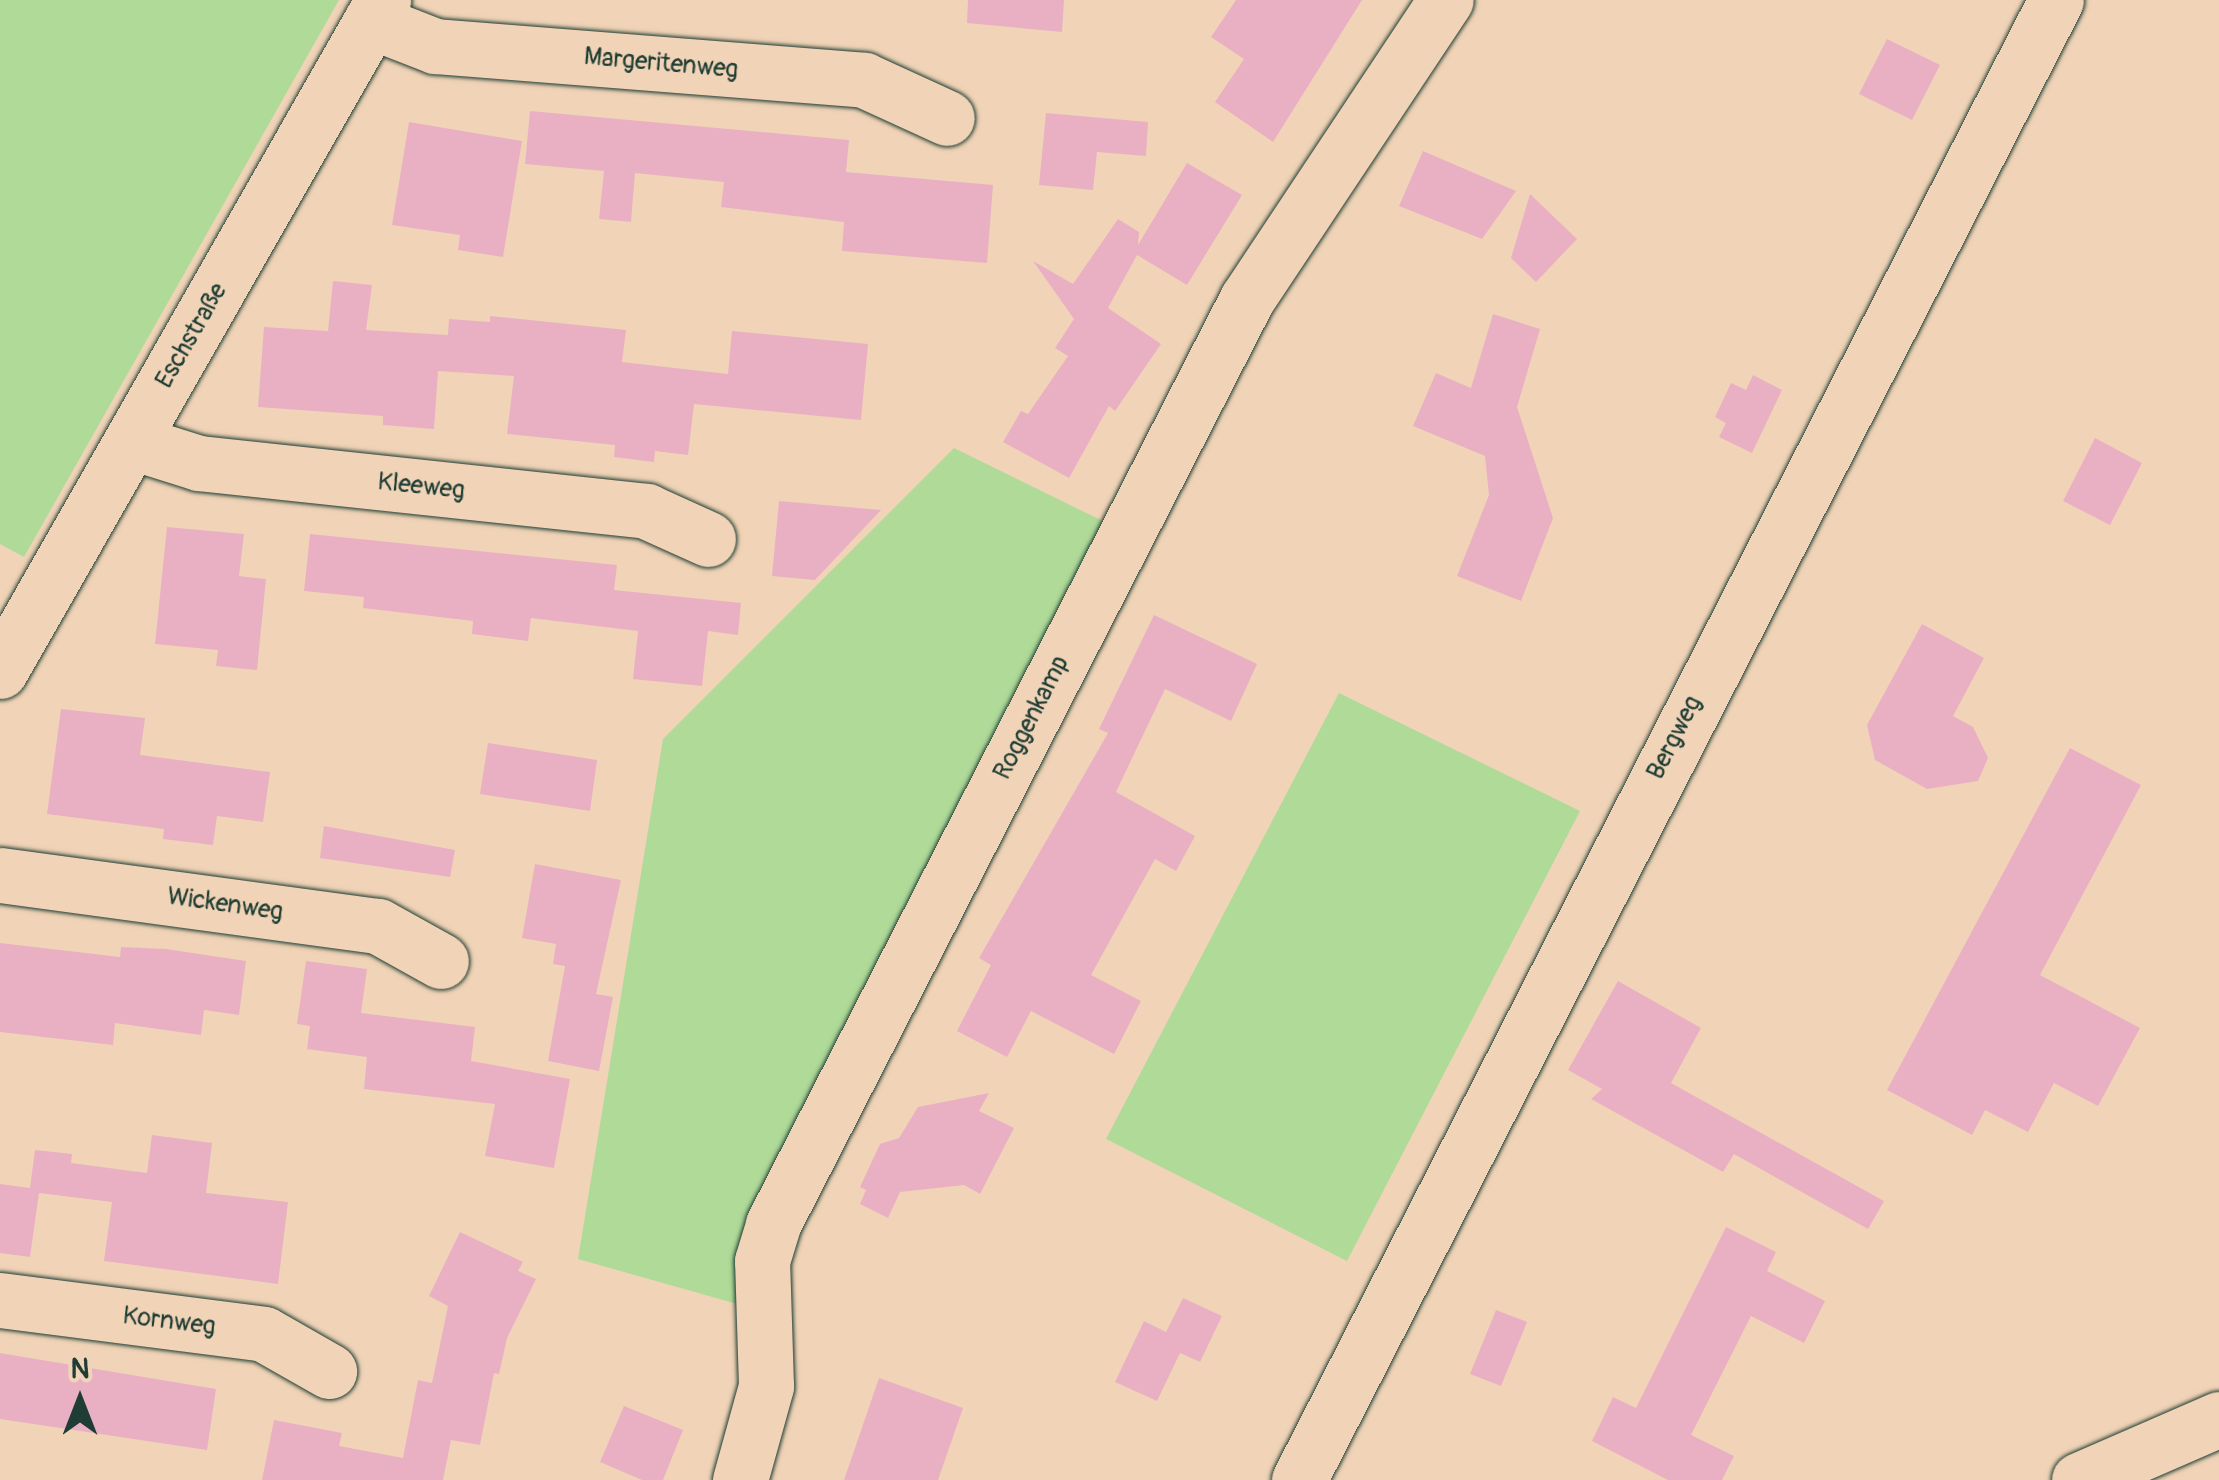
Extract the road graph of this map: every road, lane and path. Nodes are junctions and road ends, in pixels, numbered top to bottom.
1 (1446, 0) edge
2 (2056, 0) edge
3 (377, 10) edge
4 (947, 118) dead end
5 (132, 442) junction
6 (708, 539) dead end
7 (0, 670) edge
8 (0, 876) edge
9 (441, 962) dead end
10 (0, 1300) edge
11 (329, 1371) dead end
12 (2219, 1419) edge
13 (740, 1480) edge
14 (1299, 1480) edge
15 (2079, 1480) edge

1 - 13 street, Roggenkamp
2 - 14 street, Bergweg
3 - 4 street, Margeritenweg
3 - 5 street, Eschstraße
5 - 6 street, Kleeweg
5 - 7 street, Eschstraße
8 - 9 street, Wickenweg
10 - 11 street, Kornweg
12 - 15 street

